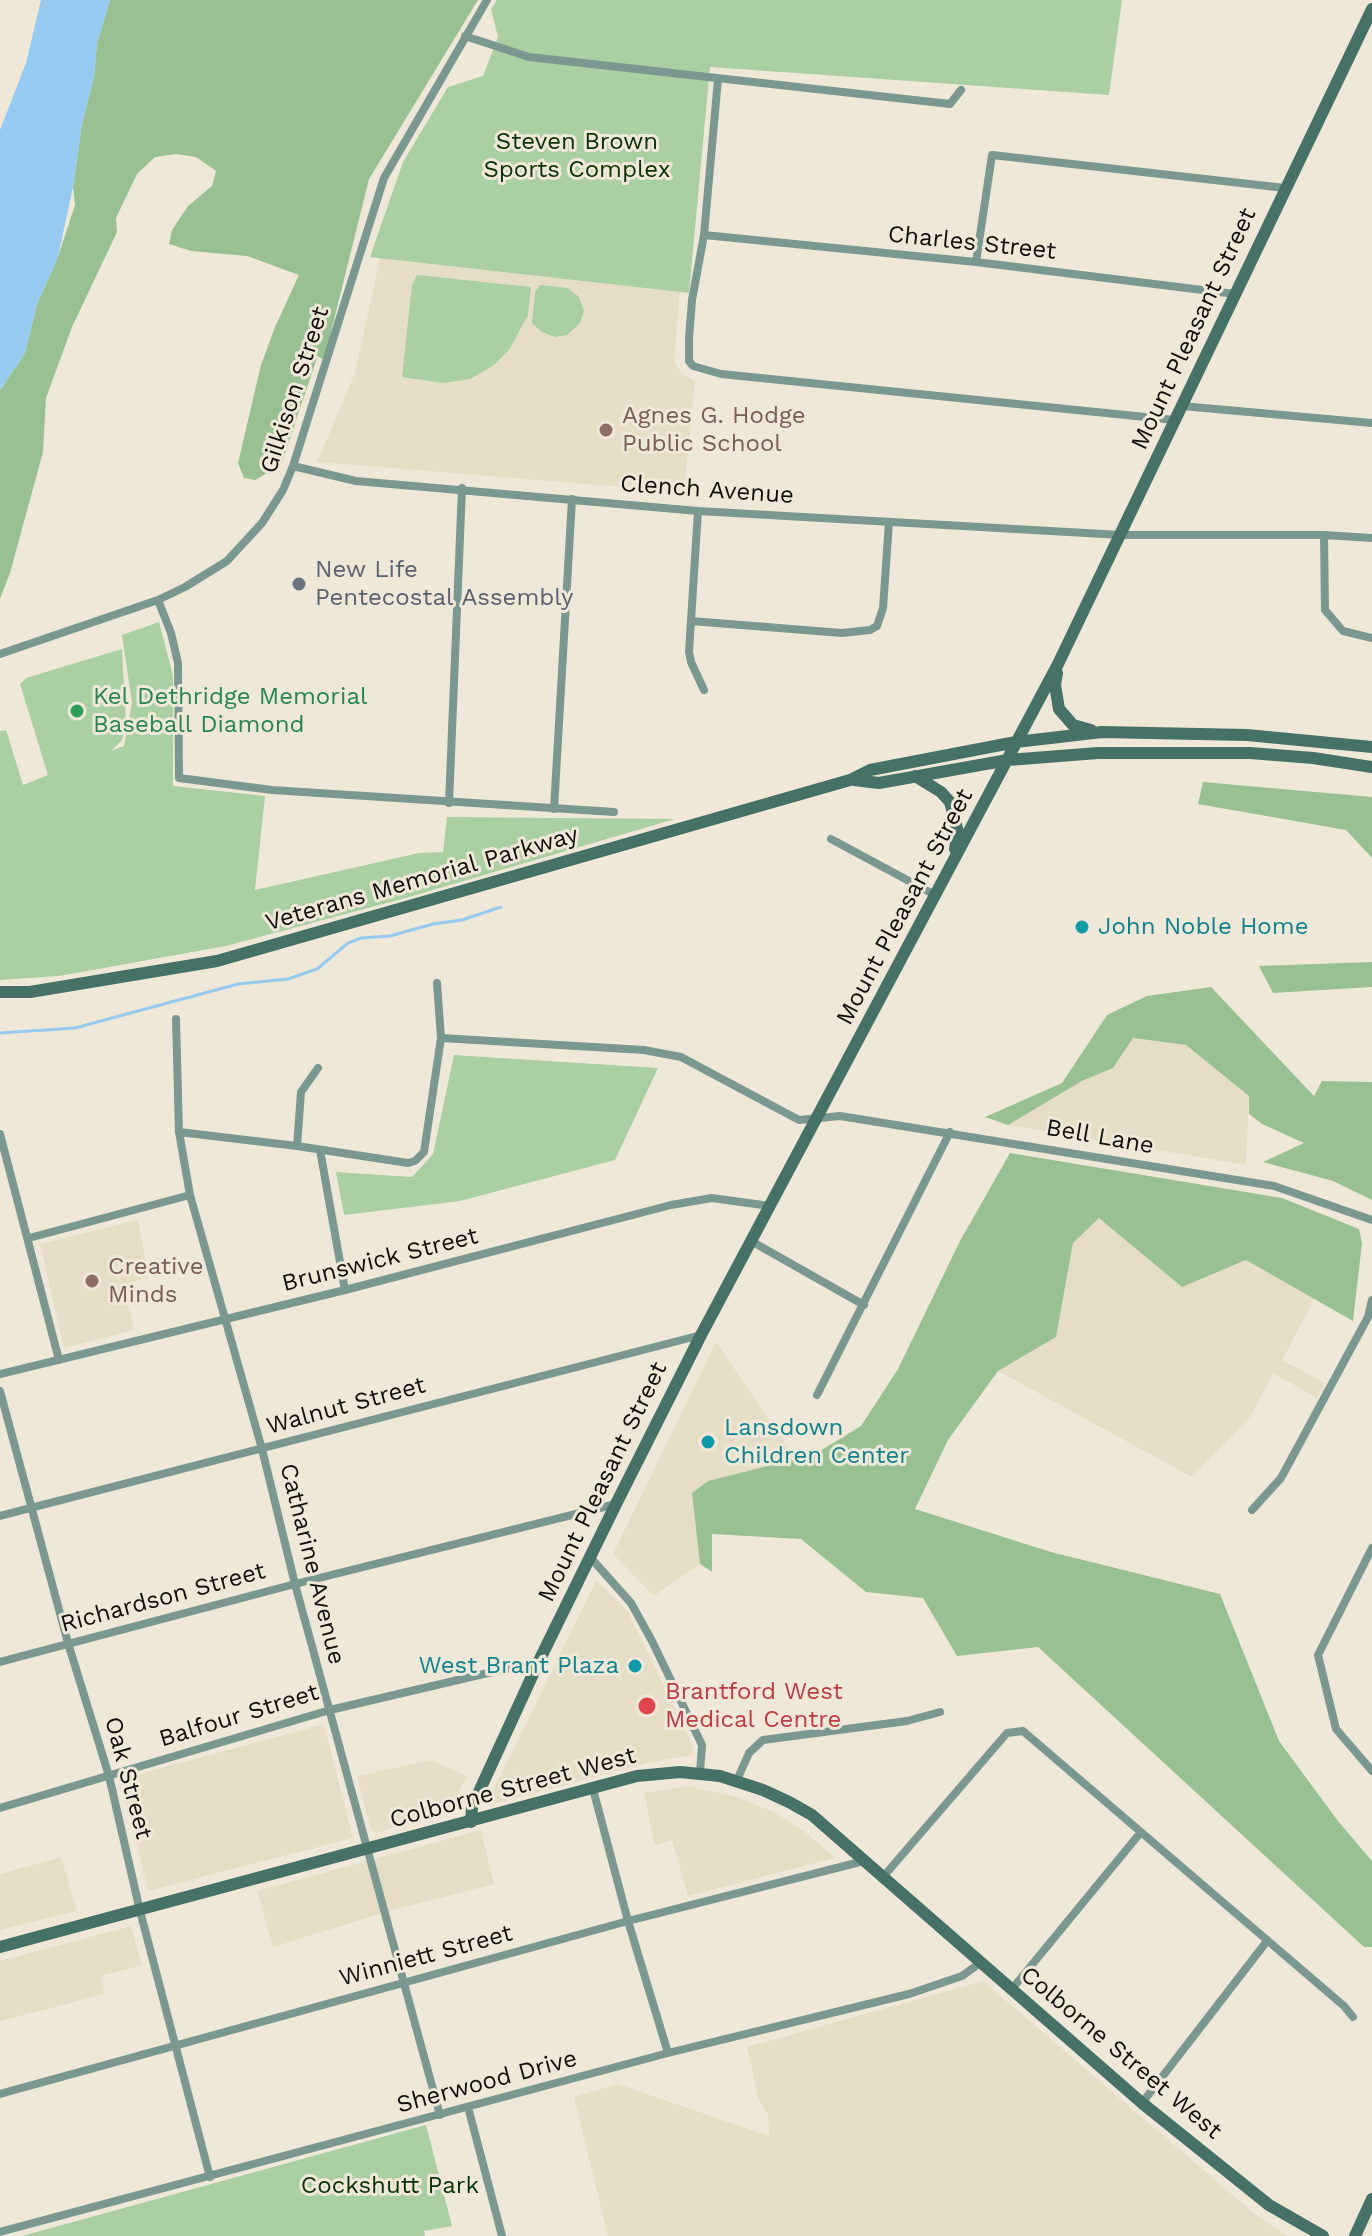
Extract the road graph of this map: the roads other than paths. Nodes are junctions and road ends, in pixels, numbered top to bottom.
1 (487, 0) edge
2 (1372, 9) edge
3 (465, 36) junction
4 (718, 79) junction
5 (961, 90) dead end
6 (1285, 188) junction
7 (704, 235) junction
8 (976, 262) junction
9 (1235, 294) junction
10 (1182, 406) junction
11 (1175, 420) junction
12 (1372, 423) edge
13 (293, 466) junction
14 (462, 488) junction
15 (572, 499) junction
16 (698, 511) junction
17 (889, 522) junction
18 (1121, 535) junction
19 (1324, 535) junction
20 (1372, 538) edge
21 (158, 600) junction
22 (691, 621) junction
23 (1372, 638) edge
24 (0, 654) edge
25 (1058, 664) junction
26 (704, 690) dead end
27 (1102, 732) junction
28 (1016, 742) junction
29 (1372, 747) edge
30 (1008, 760) junction
31 (1372, 767) edge
32 (915, 776) junction
33 (850, 780) junction
34 (449, 803) junction
35 (554, 809) junction
36 (614, 812) dead end
37 (831, 839) dead end
38 (953, 860) junction
39 (935, 895) junction
40 (437, 983) dead end
41 (0, 992) edge
42 (176, 1019) dead end
43 (441, 1038) junction
44 (318, 1068) dead end
45 (817, 1119) junction
46 (179, 1132) junction
47 (950, 1132) junction
48 (0, 1134) edge
49 (297, 1146) junction
50 (320, 1150) junction
51 (190, 1195) junction
52 (770, 1206) junction
53 (1372, 1220) edge
54 (29, 1238) junction
55 (751, 1241) junction
56 (345, 1290) junction
57 (1372, 1300) edge
58 (864, 1305) junction
59 (227, 1320) junction
60 (701, 1335) junction
61 (59, 1360) junction
62 (0, 1374) edge
63 (0, 1391) edge
64 (817, 1395) dead end
65 (262, 1449) junction
66 (616, 1504) junction
67 (32, 1507) junction
68 (1252, 1510) dead end
69 (0, 1516) edge
70 (1372, 1548) edge
71 (590, 1557) junction
72 (295, 1584) junction
73 (68, 1643) junction
74 (539, 1661) junction
75 (0, 1662) edge
76 (330, 1710) junction
77 (940, 1712) dead end
78 (1372, 1771) edge
79 (700, 1773) junction
80 (109, 1776) junction
81 (737, 1780) junction
82 (593, 1789) junction
83 (0, 1808) edge
84 (471, 1822) junction
85 (1141, 1832) junction
86 (367, 1850) junction
87 (864, 1861) junction
88 (883, 1877) junction
89 (140, 1911) junction
90 (628, 1921) junction
91 (1267, 1941) junction
92 (0, 1947) edge
93 (980, 1963) junction
94 (402, 1983) junction
95 (1012, 1989) junction
96 (1353, 2017) dead end
97 (176, 2046) junction
98 (668, 2053) junction
99 (0, 2094) edge
100 (1142, 2103) junction
101 (468, 2107) junction
102 (440, 2115) junction
103 (210, 2177) junction
104 (1372, 2199) edge
105 (0, 2232) edge
106 (502, 2236) edge
107 (1323, 2236) edge
108 (1355, 2236) edge

1 - 3 street, Gilkison Street
2 - 6 main road, Mount Pleasant Street
3 - 4 street
3 - 13 street, Gilkison Street
4 - 5 street
4 - 7 street
6 - 8 street
6 - 9 main road, Mount Pleasant Street
7 - 8 street, Charles Street
7 - 11 street
8 - 9 street, Charles Street
9 - 10 main road, Mount Pleasant Street
10 - 11 main road, Mount Pleasant Street
10 - 12 street
11 - 18 main road, Mount Pleasant Street
13 - 14 street, Clench Avenue
13 - 21 street, Gilkison Street
14 - 15 street, Clench Avenue
14 - 34 street
15 - 16 street, Clench Avenue
15 - 35 street
16 - 17 street, Clench Avenue
16 - 22 street
17 - 18 street, Clench Avenue
17 - 22 street
18 - 19 street, Clench Avenue
18 - 25 main road, Mount Pleasant Street
19 - 20 street, Clench Avenue
19 - 23 street
21 - 24 street, Gilkison Street
21 - 34 street
22 - 26 street
25 - 27 main road
25 - 28 main road, Mount Pleasant Street
27 - 28 main road, Veterans Memorial Parkway
27 - 29 main road, Veterans Memorial Parkway
28 - 30 main road, Mount Pleasant Street
28 - 33 main road, Veterans Memorial Parkway
30 - 31 main road, Veterans Memorial Parkway
30 - 32 main road, Veterans Memorial Parkway
30 - 38 main road, Mount Pleasant Street
32 - 33 main road, Veterans Memorial Parkway
32 - 38 main road
33 - 41 main road, Veterans Memorial Parkway
34 - 35 street
35 - 36 street
37 - 39 street
38 - 39 main road, Mount Pleasant Street
39 - 45 main road, Mount Pleasant Street
40 - 43 street
42 - 46 street, Catharine Avenue
43 - 45 street, Bell Lane
43 - 50 street
44 - 49 street
45 - 47 street, Bell Lane
45 - 52 main road, Mount Pleasant Street
46 - 49 street
46 - 51 street, Catharine Avenue
47 - 53 street, Bell Lane
47 - 58 street
48 - 54 street
49 - 50 street
50 - 56 street
51 - 54 street
51 - 59 street, Catharine Avenue
52 - 55 main road, Mount Pleasant Street
52 - 56 street, Brunswick Street
54 - 61 street
55 - 58 street
55 - 60 main road, Mount Pleasant Street
56 - 59 street, Brunswick Street
57 - 68 street
58 - 64 street
59 - 61 street, Brunswick Street
59 - 65 street, Catharine Avenue
60 - 65 street, Walnut Street
60 - 66 main road, Mount Pleasant Street
61 - 62 street, Brunswick Street
63 - 67 street, Oak Street
65 - 67 street, Walnut Street
65 - 72 street, Catharine Avenue
66 - 71 main road, Mount Pleasant Street
66 - 72 street, Richardson Street
67 - 69 street, Walnut Street
67 - 73 street, Oak Street
70 - 78 street
71 - 74 main road, Mount Pleasant Street
71 - 79 street
72 - 73 street, Richardson Street
72 - 76 street, Catharine Avenue
73 - 75 street, Richardson Street
73 - 80 street, Oak Street
74 - 76 street, Balfour Street
74 - 84 main road, Mount Pleasant Street
76 - 80 street, Balfour Street
76 - 86 street, Catharine Avenue
77 - 81 street
79 - 81 main road, Colborne Street West
79 - 82 main road, Colborne Street West
80 - 83 street, Balfour Street
80 - 89 street, Oak Street
81 - 87 main road, Colborne Street West
82 - 84 main road, Colborne Street West
82 - 90 street
84 - 86 main road, Colborne Street West
85 - 88 street
85 - 91 street
85 - 95 street
86 - 89 main road, Colborne Street West
86 - 94 street, Catharine Avenue
87 - 88 main road, Colborne Street West
87 - 90 street, Winniett Street
88 - 93 main road, Colborne Street West
89 - 92 main road, Colborne Street West
89 - 97 street, Oak Street
90 - 94 street, Winniett Street
90 - 98 street
91 - 96 street
91 - 100 street
93 - 95 main road, Colborne Street West
93 - 98 street, Sherwood Drive
94 - 97 street, Winniett Street
94 - 102 street, Catharine Avenue
95 - 100 main road, Colborne Street West
97 - 99 street, Winniett Street
97 - 103 street, Oak Street
98 - 101 street, Sherwood Drive
100 - 107 main road, Colborne Street West
101 - 102 street, Sherwood Drive
101 - 106 street
102 - 103 street, Sherwood Drive
103 - 105 street, Sherwood Drive
104 - 108 main road

